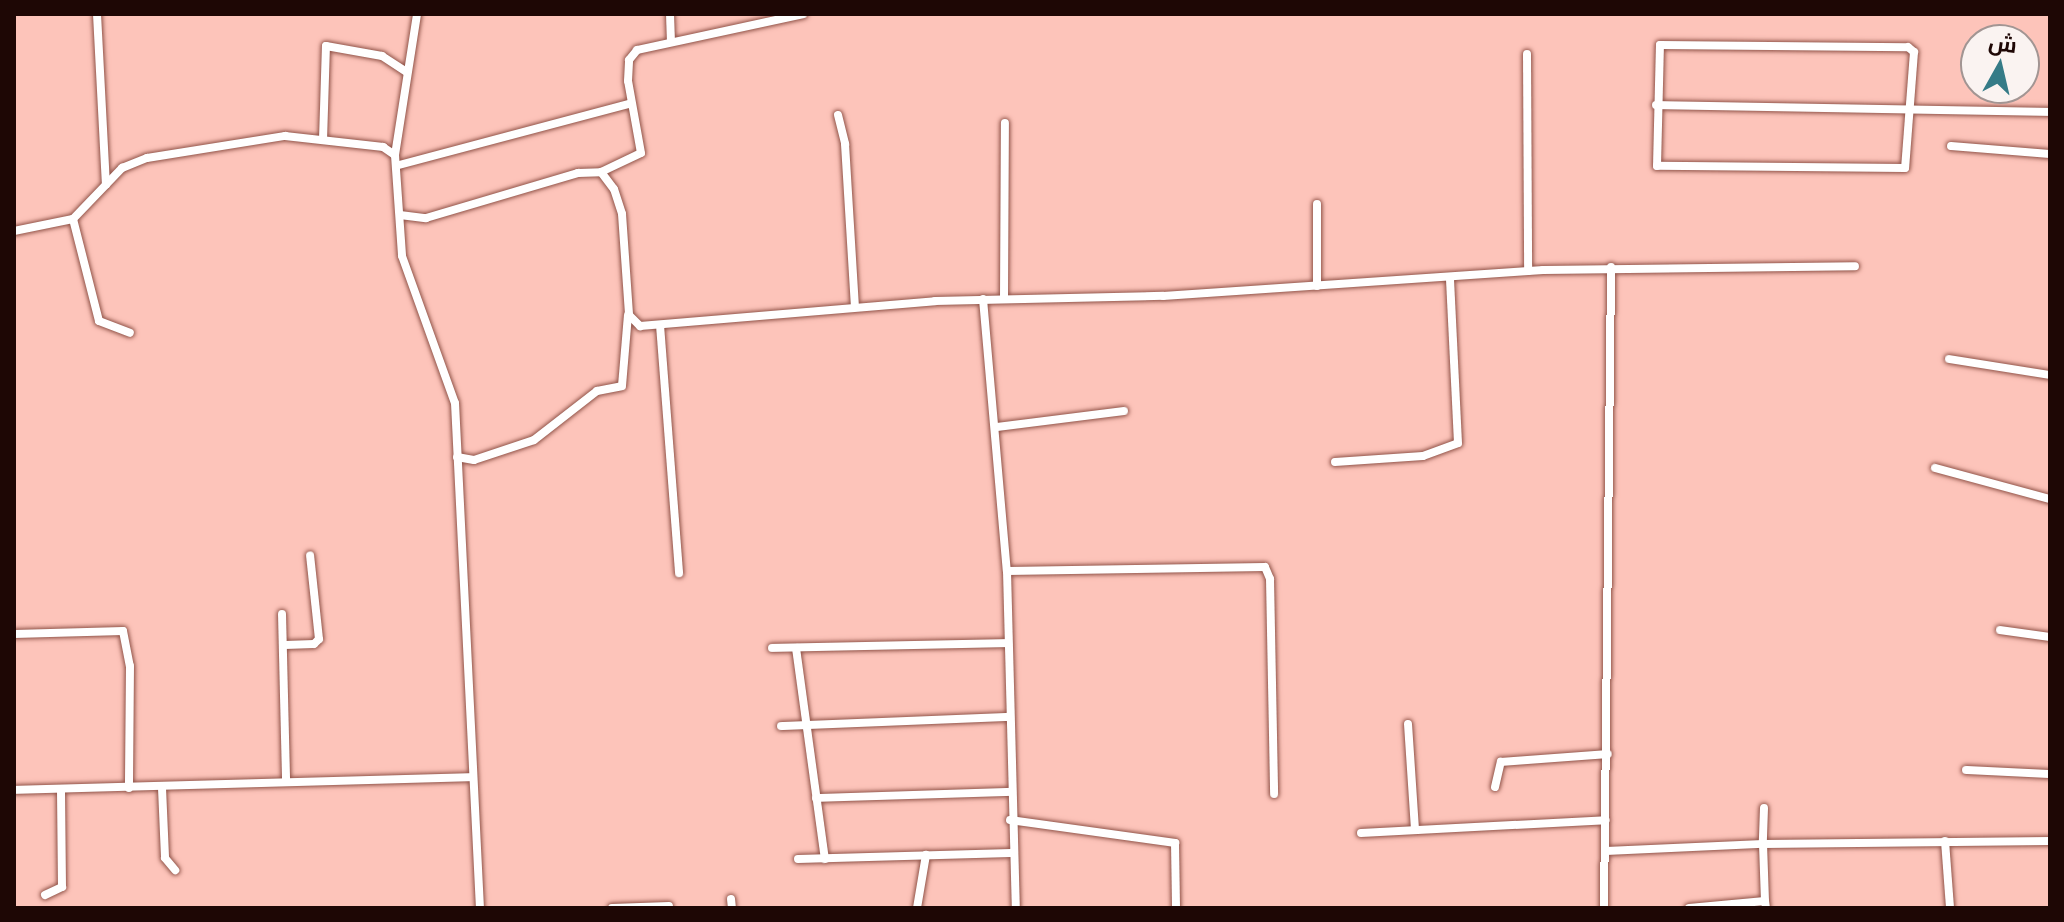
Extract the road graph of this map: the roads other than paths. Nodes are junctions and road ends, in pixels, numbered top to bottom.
1 (97, 14) edge
2 (417, 14) edge
3 (670, 14) edge
4 (803, 14) edge
5 (671, 42) junction
6 (1527, 54) dead end
7 (407, 72) junction
8 (629, 104) junction
9 (1656, 105) junction
10 (1908, 108) junction
11 (2050, 112) edge
12 (838, 115) dead end
13 (1005, 123) dead end
14 (323, 140) junction
15 (1951, 146) dead end
16 (2050, 154) edge
17 (395, 155) junction
18 (399, 165) junction
19 (601, 172) junction
20 (106, 185) junction
21 (1317, 204) dead end
22 (400, 215) junction
23 (73, 219) junction
24 (14, 231) edge
25 (1855, 266) dead end
26 (1611, 267) junction
27 (1528, 271) junction
28 (1450, 278) junction
29 (1317, 286) junction
30 (1004, 298) junction
31 (983, 299) junction
32 (855, 307) junction
33 (629, 315) junction
34 (660, 325) junction
35 (130, 333) dead end
36 (1949, 359) dead end
37 (2050, 375) edge
38 (1124, 411) dead end
39 (997, 427) junction
40 (457, 457) junction
41 (1335, 462) dead end
42 (1935, 468) dead end
43 (2050, 499) edge
44 (310, 555) dead end
45 (1007, 571) junction
46 (679, 573) dead end
47 (282, 614) dead end
48 (2000, 630) dead end
49 (14, 634) edge
50 (2050, 637) edge
51 (1007, 643) junction
52 (285, 645) junction
53 (772, 648) dead end
54 (796, 648) junction
55 (1008, 717) junction
56 (804, 723) junction
57 (1408, 724) dead end
58 (781, 726) dead end
59 (1608, 754) junction
60 (1966, 770) dead end
61 (2050, 774) edge
62 (473, 777) junction
63 (286, 782) junction
64 (1495, 787) dead end
65 (129, 788) junction
66 (162, 788) junction
67 (14, 790) edge
68 (61, 790) junction
69 (1010, 792) junction
70 (1274, 794) dead end
71 (816, 798) junction
72 (1764, 808) dead end
73 (1010, 820) junction
74 (1606, 820) junction
75 (1415, 830) junction
76 (1361, 833) dead end
77 (1945, 841) junction
78 (2050, 841) edge
79 (1763, 844) junction
80 (1606, 851) junction
81 (1011, 853) junction
82 (926, 855) junction
83 (798, 859) dead end
84 (825, 859) junction
85 (175, 870) dead end
86 (45, 895) dead end
87 (1766, 905) edge
88 (669, 906) edge
89 (480, 908) edge
90 (612, 908) edge
91 (917, 908) edge
92 (1016, 908) edge
93 (1176, 908) edge
94 (1604, 908) edge
95 (1689, 908) edge
96 (1950, 908) edge

1 - 20 street
2 - 7 street
3 - 5 street
4 - 5 street
5 - 8 street
6 - 27 street
7 - 14 street
7 - 17 street
8 - 18 street
8 - 19 street
9 - 10 street
9 - 10 street
9 - 10 street
10 - 11 street
12 - 32 street
13 - 30 street
14 - 17 street
14 - 20 street
15 - 16 street
17 - 18 street
18 - 22 street
19 - 22 street
19 - 33 street
20 - 23 street
21 - 29 street
22 - 40 street
23 - 24 street
23 - 35 street
25 - 26 street
26 - 27 street
26 - 59 street
27 - 28 street
28 - 29 street
28 - 41 street
29 - 30 street
30 - 31 street
31 - 32 street
31 - 39 street
32 - 34 street
33 - 34 street
33 - 40 street
34 - 46 street
36 - 37 street
38 - 39 street
39 - 45 street
40 - 62 street
42 - 43 street
44 - 52 street
45 - 51 street
45 - 70 street
47 - 52 street
48 - 50 street
49 - 65 street
51 - 54 street
51 - 55 street
52 - 63 street
53 - 54 street
54 - 56 street
55 - 56 street
55 - 69 street
56 - 58 street
56 - 71 street
57 - 75 street
59 - 64 street
59 - 74 street
60 - 61 street
62 - 63 street
62 - 89 street
63 - 66 street
65 - 66 street
65 - 68 street
66 - 85 street
67 - 68 street
68 - 86 street
69 - 71 street
69 - 73 street
71 - 84 street
72 - 79 street
73 - 81 street
73 - 93 street
74 - 75 street
74 - 80 street
75 - 76 street
77 - 78 street
77 - 79 street
77 - 96 street
79 - 80 street
79 - 87 street
80 - 94 street
81 - 82 street
81 - 92 street
82 - 84 street
82 - 91 street
83 - 84 street
87 - 95 street
88 - 90 street

